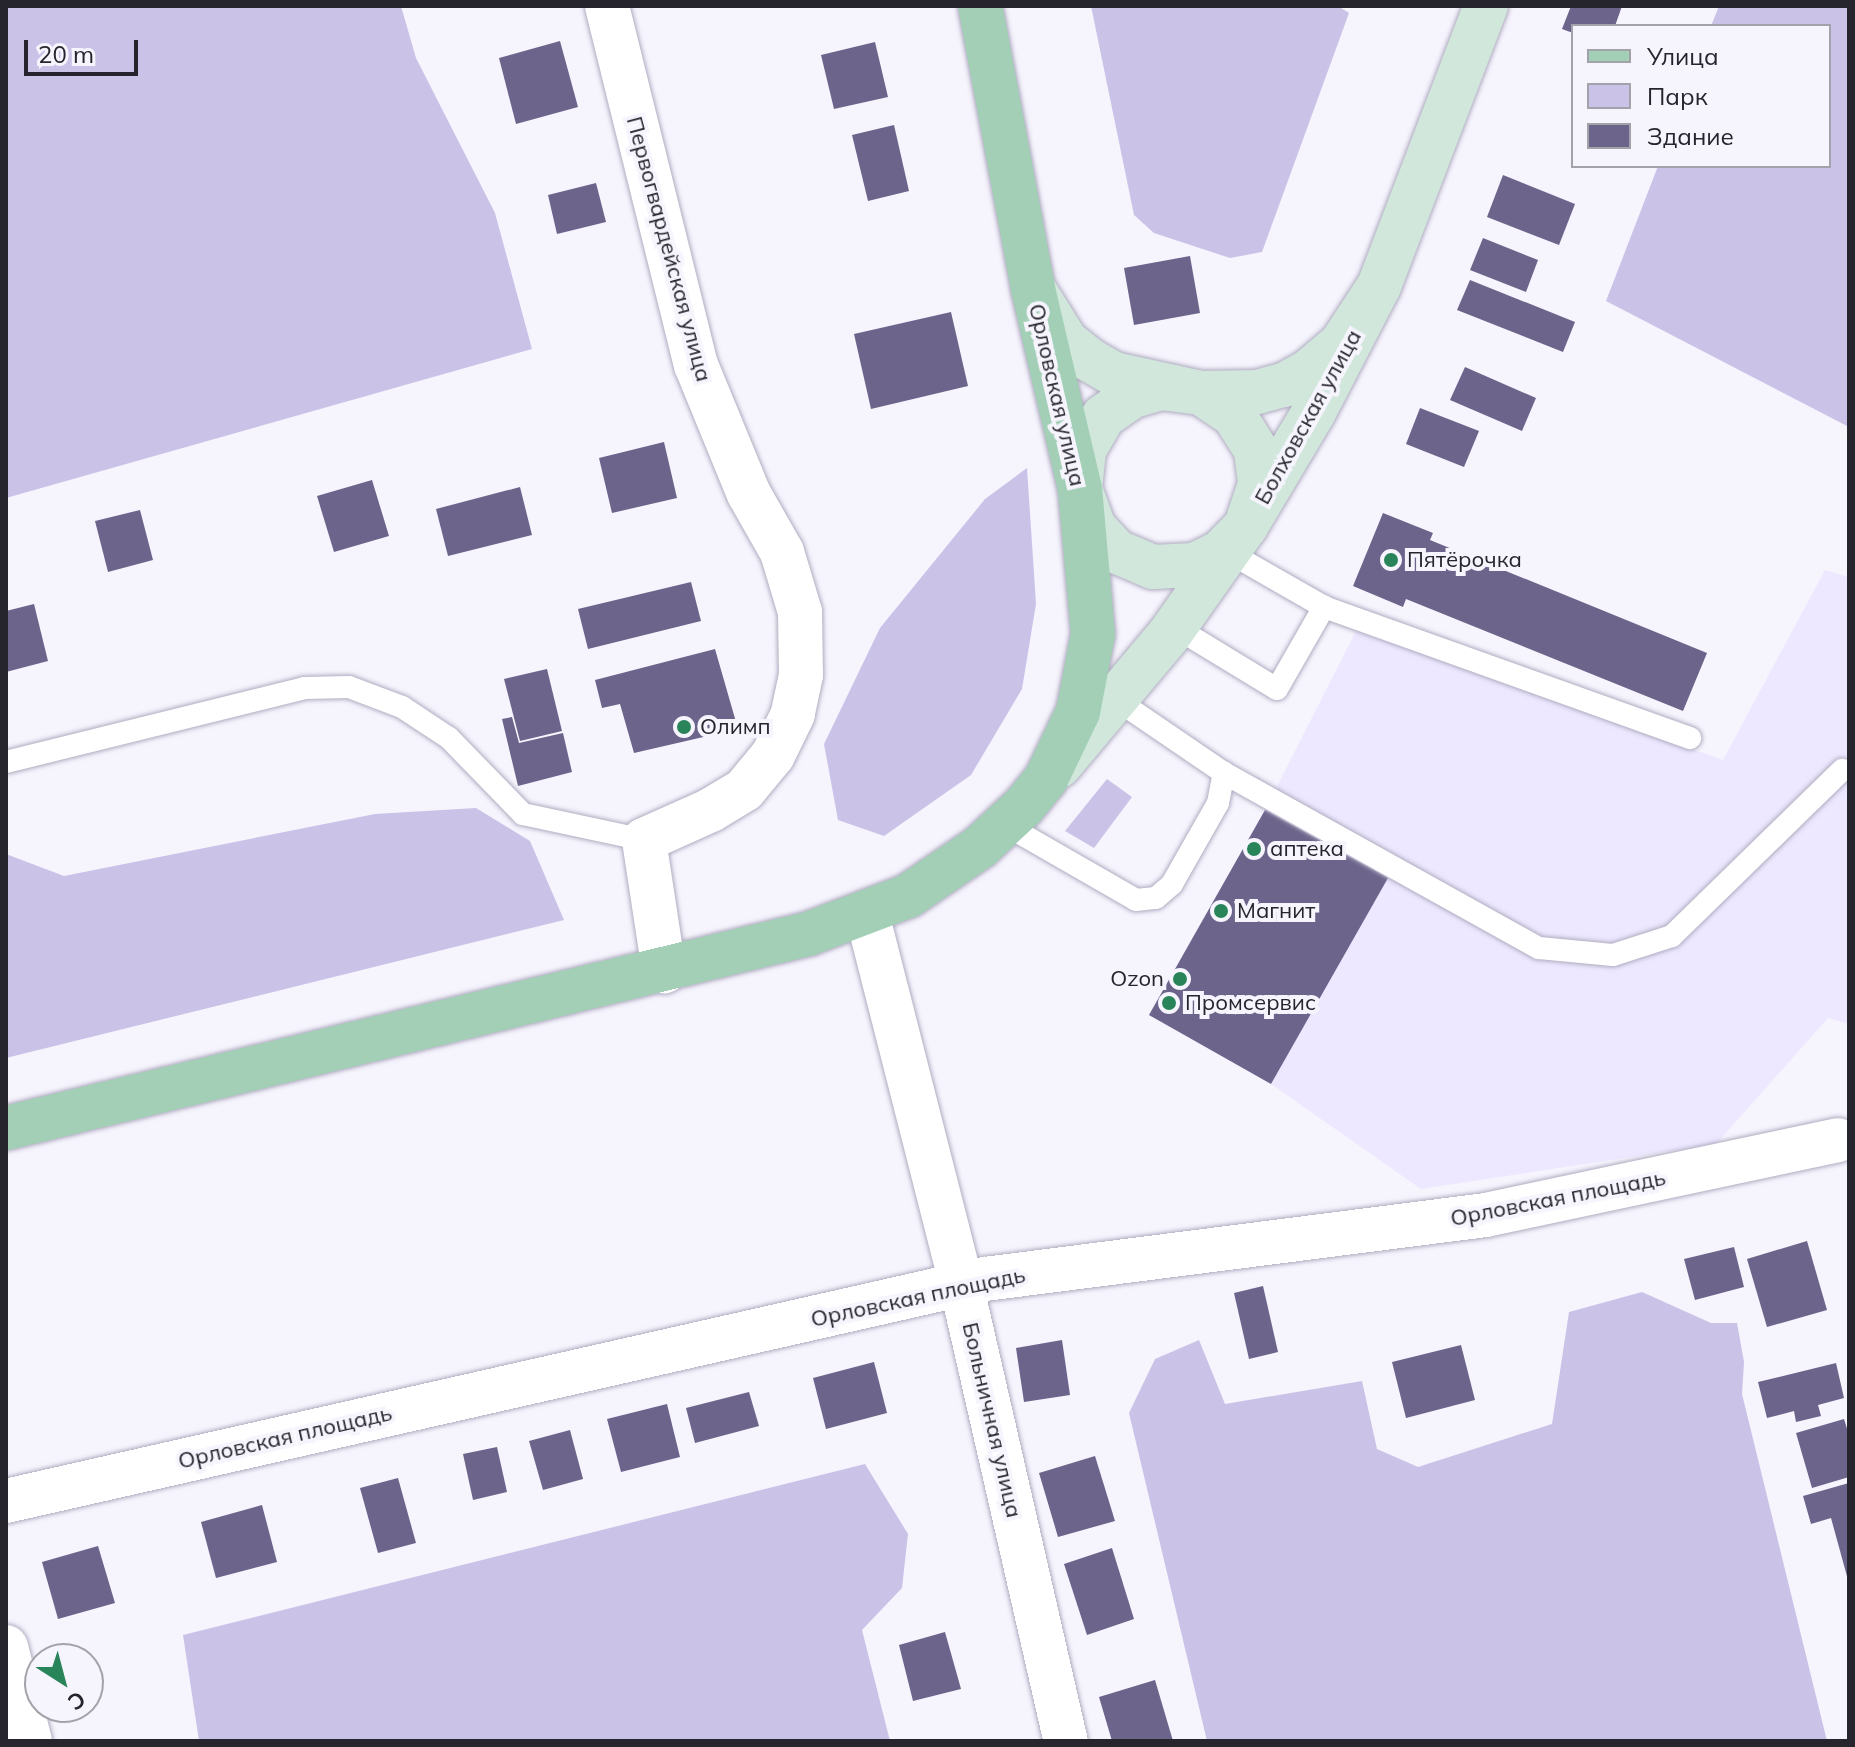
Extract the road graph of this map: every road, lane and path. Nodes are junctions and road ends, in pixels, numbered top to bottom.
1 (607, 6) edge
2 (980, 6) edge
3 (1486, 6) edge
4 (1379, 286) junction
5 (1033, 288) junction
6 (1201, 393) junction
7 (1080, 489) junction
8 (1237, 539) junction
9 (1324, 607) junction
10 (1175, 627) junction
11 (1117, 700) junction
12 (1690, 738) dead end
13 (6, 762) edge
14 (1842, 770) dead end
15 (1224, 773) junction
16 (1046, 779) junction
17 (1004, 824) junction
18 (644, 840) junction
19 (867, 914) junction
20 (664, 971) junction
21 (6, 1128) edge
22 (1845, 1146) edge
23 (961, 1284) junction
24 (6, 1501) edge
25 (6, 1647) edge
26 (30, 1741) edge
27 (1066, 1741) edge

1 - 18 street, Первогвардейская улица
2 - 5 main road, Орловская улица
3 - 4 main road, Болховская улица
4 - 6 main road
4 - 8 main road, Болховская улица
5 - 6 main road
5 - 7 main road, Орловская улица
6 - 7 main road
6 - 8 main road
7 - 8 main road
7 - 16 main road, Орловская улица
8 - 9 lane
8 - 10 main road, Болховская улица
9 - 10 lane
9 - 12 lane
10 - 11 main road, Болховская улица
11 - 15 lane
11 - 16 main road, Болховская улица
13 - 18 lane
14 - 15 lane
15 - 17 lane
16 - 17 main road
17 - 19 main road
18 - 20 street
19 - 20 main road
19 - 23 street, Больничная улица
20 - 21 main road
22 - 23 street, Орловская площадь
23 - 24 street, Орловская площадь
23 - 27 street, Больничная улица
25 - 26 street

